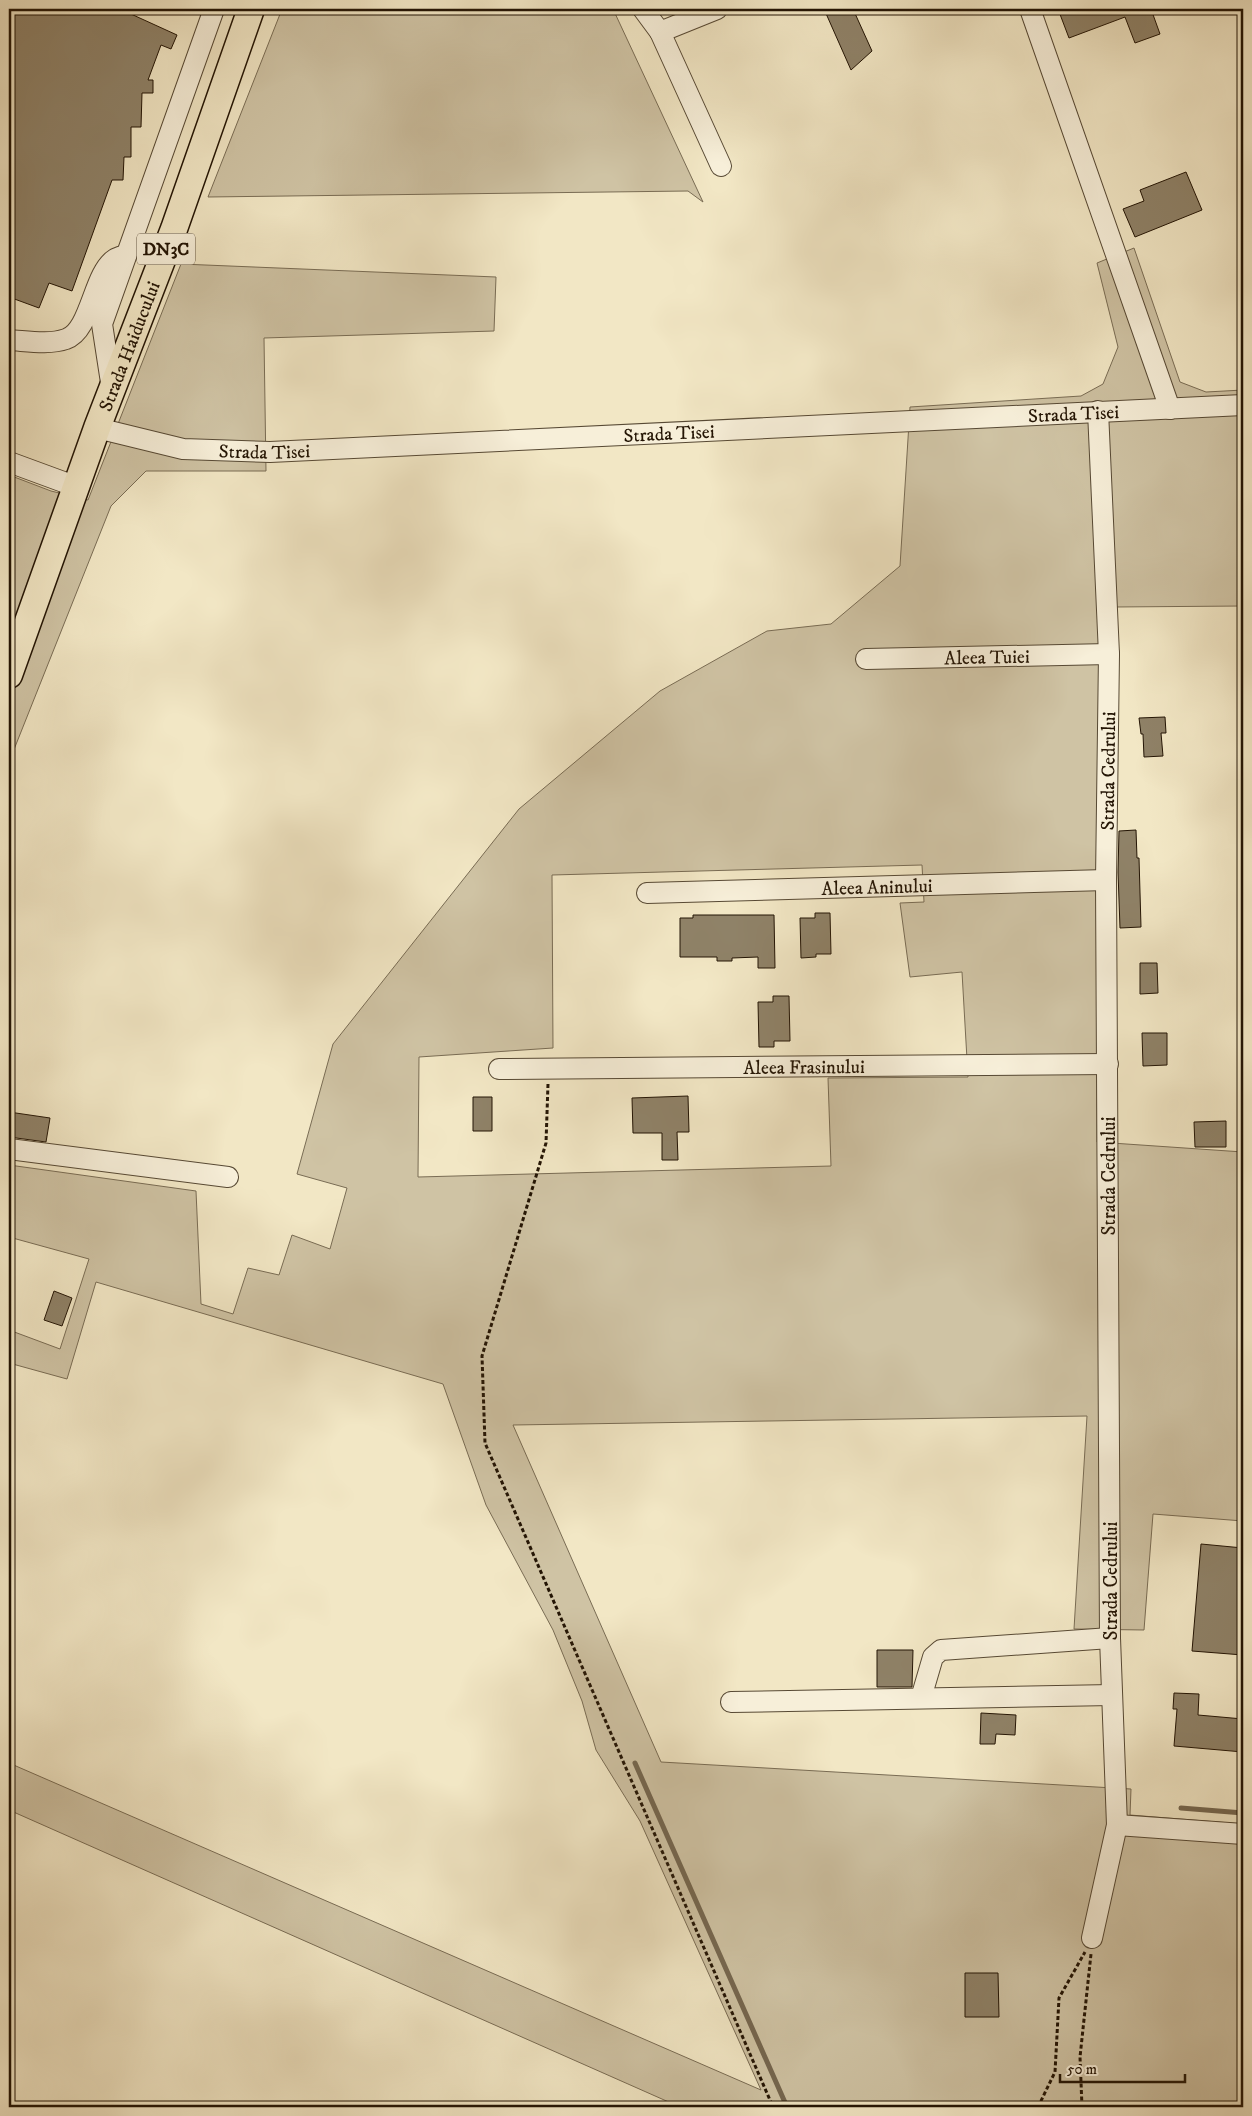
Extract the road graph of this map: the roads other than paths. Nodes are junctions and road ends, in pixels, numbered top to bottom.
1 (214, 9) edge
2 (252, 9) edge
3 (643, 9) edge
4 (717, 9) edge
5 (1030, 9) edge
6 (660, 32) junction
7 (721, 166) dead end
8 (126, 255) junction
9 (9, 340) edge
10 (112, 389) junction
11 (1243, 405) edge
12 (1170, 409) junction
13 (1098, 411) junction
14 (98, 428) junction
15 (9, 462) edge
16 (77, 487) junction
17 (1109, 654) junction
18 (866, 659) dead end
19 (9, 675) edge
20 (1106, 880) junction
21 (647, 893) dead end
22 (1108, 1064) junction
23 (499, 1069) dead end
24 (9, 1149) edge
25 (228, 1177) dead end
26 (1110, 1638) junction
27 (1112, 1695) junction
28 (921, 1698) junction
29 (731, 1702) dead end
30 (1117, 1825) junction
31 (1243, 1834) edge
32 (1092, 1938) road end

1 - 8 lane
2 - 10 main road, Strada Haiducului / DN3C
3 - 6 lane
4 - 6 lane
5 - 12 lane
6 - 7 lane
8 - 9 lane
8 - 10 lane
10 - 14 main road, Strada Haiducului / DN3C
11 - 12 lane, Strada Tisei
12 - 13 lane, Strada Tisei
13 - 14 lane, Strada Tisei
13 - 17 lane, Strada Cedrului
14 - 16 main road, Strada Haiducului / DN3C
15 - 16 lane
16 - 19 main road, DN3C
17 - 18 lane, Aleea Tuiei
17 - 20 lane, Strada Cedrului
20 - 21 lane, Aleea Aninului
20 - 22 lane, Strada Cedrului
22 - 23 lane, Aleea Frasinului
22 - 26 lane, Strada Cedrului
24 - 25 lane
26 - 27 lane, Strada Cedrului
26 - 28 lane
27 - 28 lane
27 - 30 lane, Strada Cedrului
28 - 29 lane
30 - 31 lane
30 - 32 lane, Strada Cedrului

